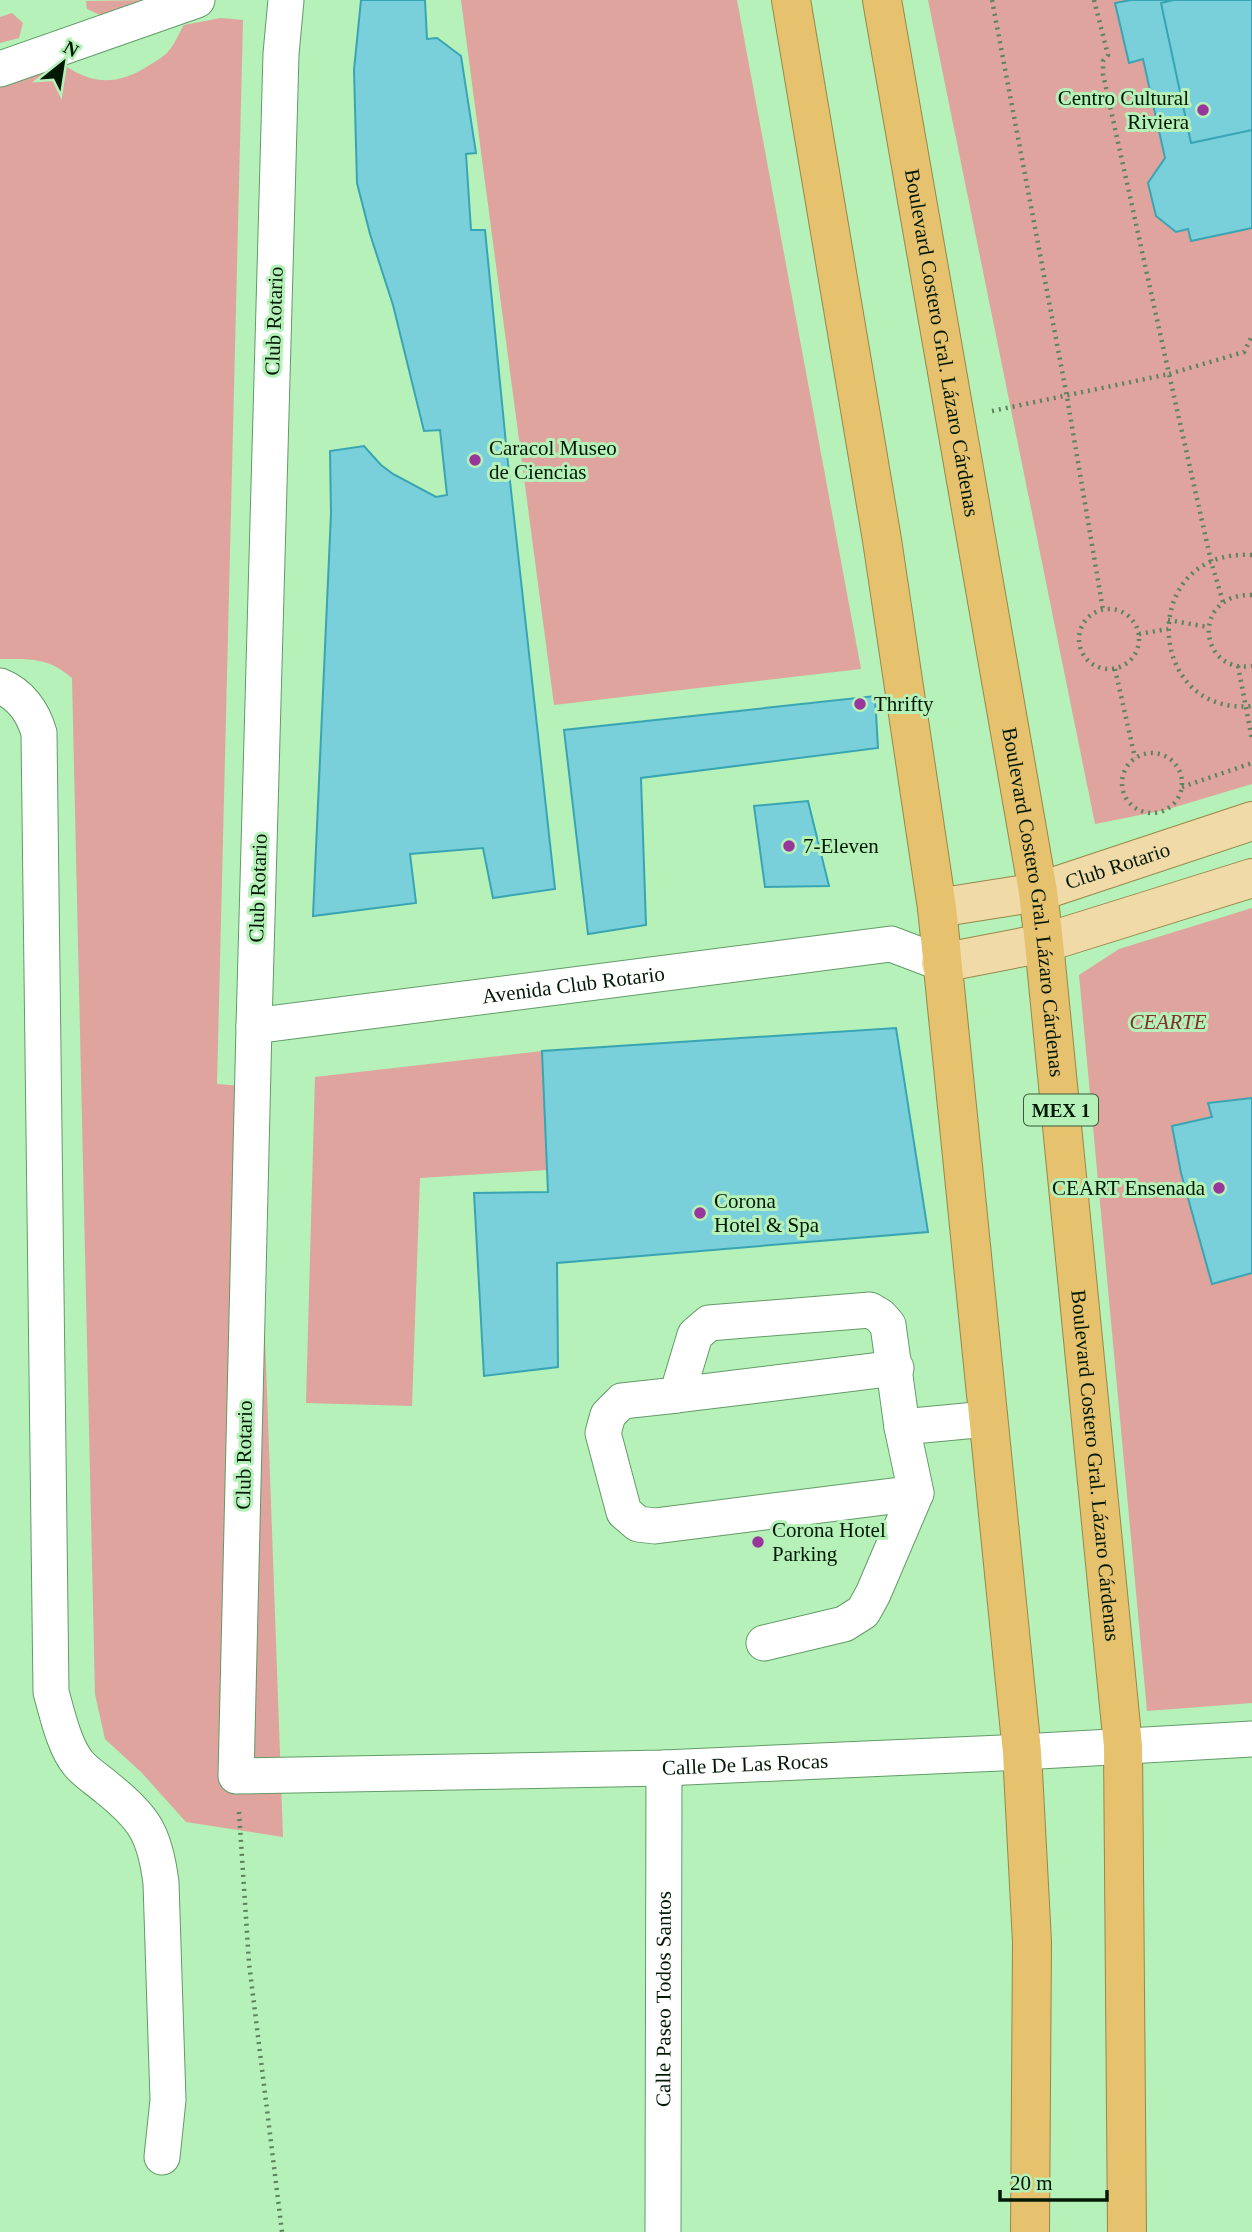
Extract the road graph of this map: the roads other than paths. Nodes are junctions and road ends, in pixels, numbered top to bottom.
1 (197, 0) edge
2 (286, 0) edge
3 (791, 0) edge
4 (882, 0) edge
5 (0, 69) edge
6 (0, 686) edge
7 (1252, 821) edge
8 (1252, 878) edge
9 (1038, 892) junction
10 (937, 908) junction
11 (1044, 943) junction
12 (891, 944) junction
13 (941, 963) junction
14 (254, 1026) junction
15 (896, 1368) junction
16 (677, 1395) junction
17 (987, 1419) junction
18 (902, 1427) junction
19 (916, 1493) junction
20 (764, 1643) dead end
21 (1252, 1740) edge
22 (1123, 1746) junction
23 (1022, 1752) junction
24 (664, 1768) junction
25 (236, 1776) joint
26 (162, 2157) dead end
27 (663, 2232) edge
28 (1030, 2232) edge
29 (1128, 2232) edge

1 - 5 street
2 - 14 street, Club Rotario
3 - 10 highway
4 - 9 highway, Boulevard Costero Gral. Lázaro Cárdenas / MEX 1
6 - 26 street
7 - 9 main road, Club Rotario
8 - 11 main road
9 - 10 main road, Club Rotario
9 - 11 highway, Boulevard Costero Gral. Lázaro Cárdenas / MEX 1
10 - 12 street
10 - 13 highway
11 - 13 main road
11 - 22 highway, Boulevard Costero Gral. Lázaro Cárdenas / MEX 1
12 - 13 street, Avenida Club Rotario
12 - 14 street, Avenida Club Rotario
13 - 17 highway
14 - 25 street, Club Rotario
15 - 16 street
15 - 16 street
15 - 18 street
16 - 19 street
17 - 18 street
17 - 23 highway
18 - 19 street
19 - 20 street
21 - 22 street, Calle De Las Rocas
22 - 23 street, Calle De Las Rocas
22 - 29 highway, Boulevard Costero Gral. Lázaro Cárdenas / MEX 1
23 - 24 street, Calle De Las Rocas
23 - 28 highway
24 - 25 street, Calle De Las Rocas
24 - 27 street, Calle Paseo Todos Santos

